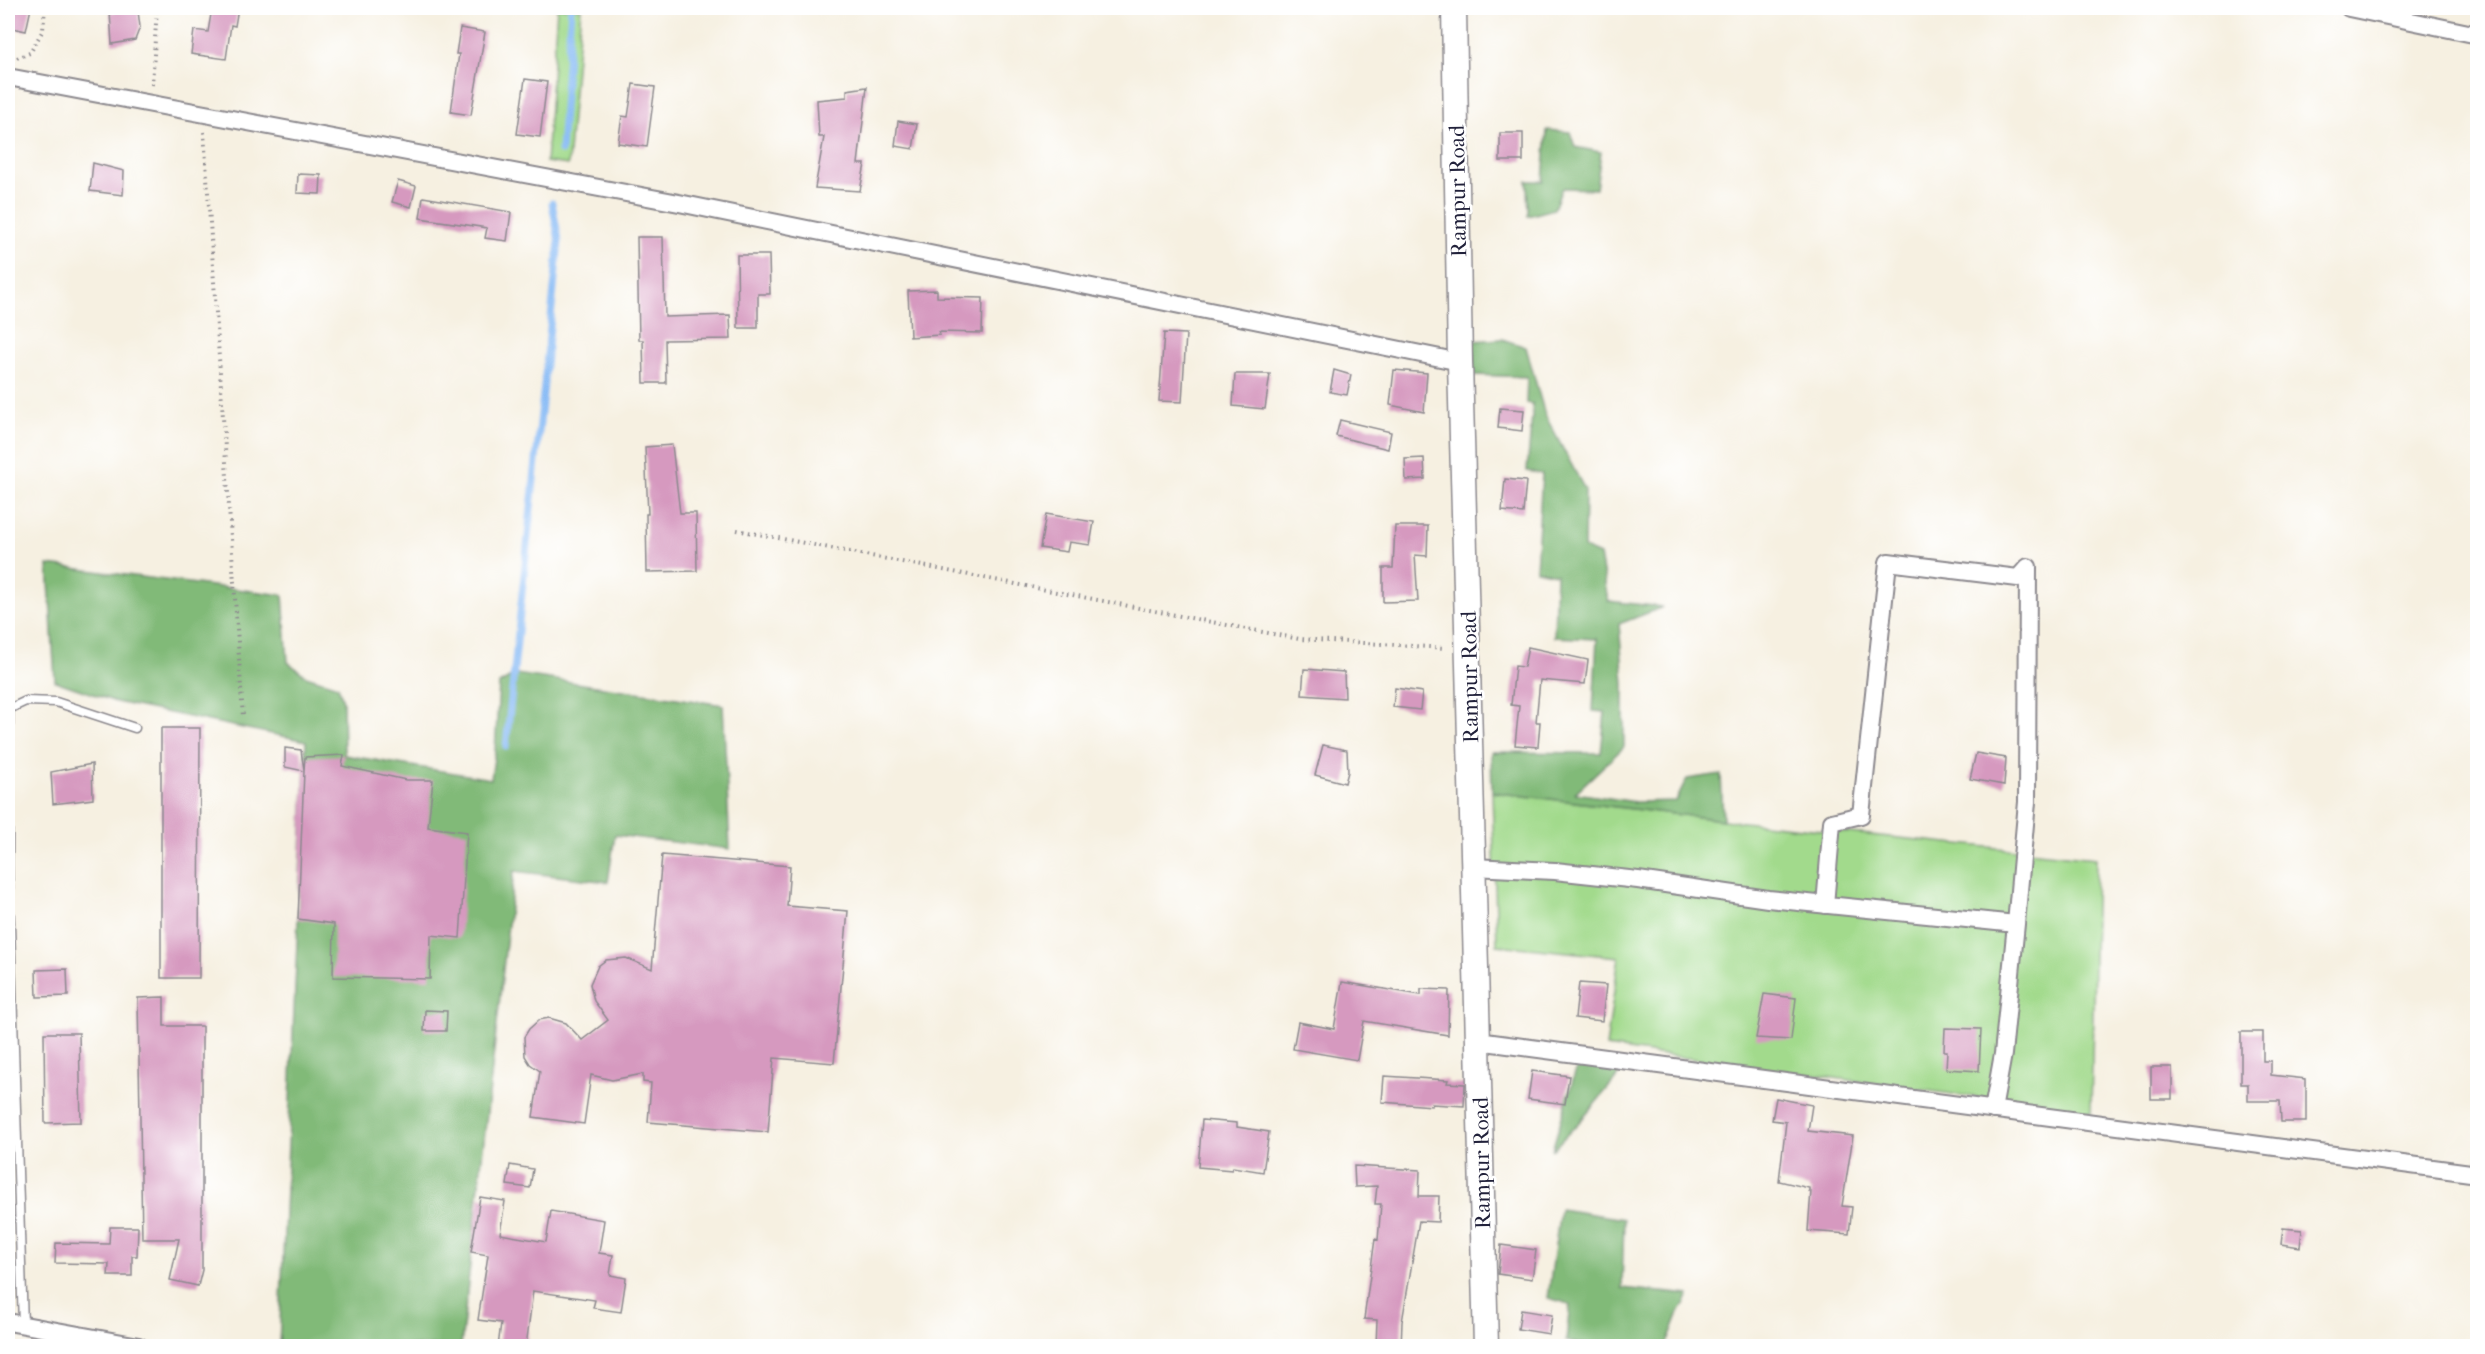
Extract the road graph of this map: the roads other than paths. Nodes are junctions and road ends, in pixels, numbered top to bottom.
1 (1454, 8) edge
2 (2349, 8) edge
3 (2478, 34) edge
4 (8, 77) edge
5 (1460, 362) junction
6 (135, 728) dead end
7 (1473, 867) junction
8 (1825, 904) junction
9 (2016, 924) junction
10 (1478, 1041) junction
11 (1993, 1110) junction
12 (2478, 1174) edge
13 (15, 1324) edge
14 (139, 1347) edge
15 (1486, 1347) edge

1 - 5 main road, Rampur Road
2 - 3 street
4 - 5 street
5 - 7 main road, Rampur Road
6 - 13 lane
7 - 8 street
7 - 10 main road, Rampur Road
8 - 9 street
8 - 9 street
9 - 11 street
10 - 11 street
10 - 15 main road, Rampur Road
11 - 12 street
13 - 14 street

